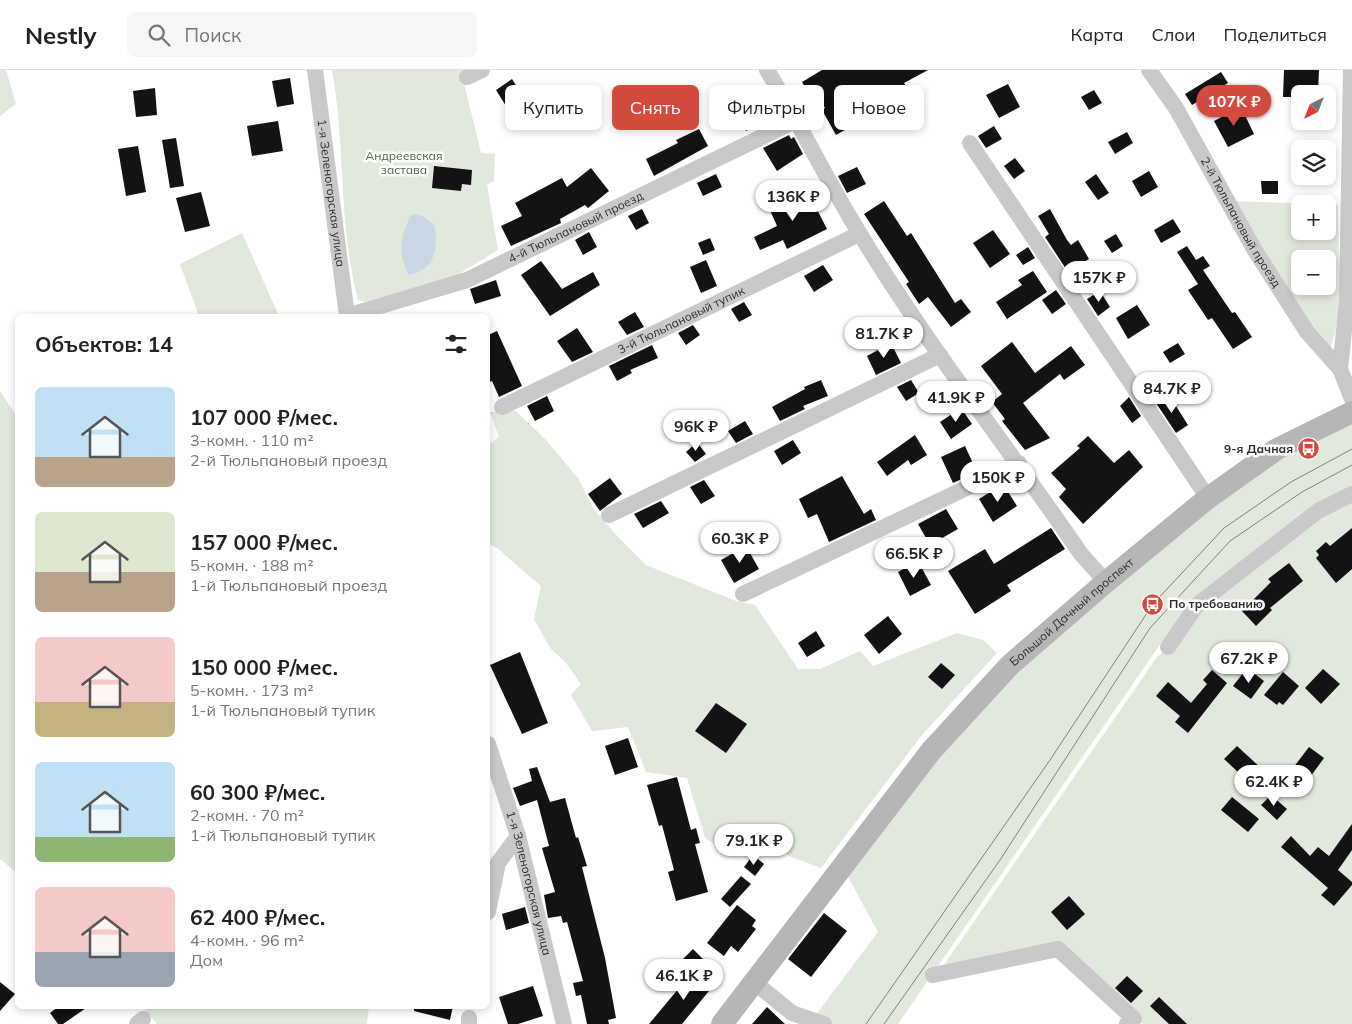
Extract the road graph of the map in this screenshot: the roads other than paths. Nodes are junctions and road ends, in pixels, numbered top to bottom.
1 (315, 70) edge
2 (767, 70) edge
3 (1149, 70) edge
4 (1352, 70) edge
5 (776, 85) edge
6 (776, 130) edge
7 (802, 130) edge
8 (970, 143) dead end
9 (859, 234) junction
10 (347, 314) edge
11 (354, 314) edge
12 (940, 355) junction
13 (1340, 368) junction
14 (1352, 399) edge
15 (502, 407) dead end
16 (1352, 412) edge
17 (1019, 463) junction
18 (1352, 494) edge
19 (1208, 498) junction
20 (609, 515) dead end
21 (1106, 582) junction
22 (743, 594) dead end
23 (1168, 647) dead end
24 (490, 750) edge
25 (518, 836) junction
26 (490, 902) edge
27 (933, 975) dead end
28 (754, 982) junction
29 (1131, 1022) edge
30 (564, 1024) edge
31 (722, 1024) edge
32 (824, 1024) edge

1 - 10 street, 1-я Зеленогорская улица
2 - 5 street
3 - 13 street, 2-й Тюльпановый проезд
4 - 13 street
6 - 11 street, 4-й Тюльпановый проезд
7 - 9 street
8 - 19 street
9 - 12 street
9 - 15 street, 3-й Тюльпановый тупик
12 - 17 street
12 - 20 street
13 - 14 street
16 - 19 main road, Большой Дачный проспект
17 - 21 street
17 - 22 street
18 - 23 street
19 - 21 main road, Большой Дачный проспект
21 - 28 main road, Большой Дачный проспект
24 - 25 street, 1-я Зеленогорская улица
25 - 26 street
25 - 30 street, 1-я Зеленогорская улица
27 - 29 street
28 - 31 main road
28 - 32 street

